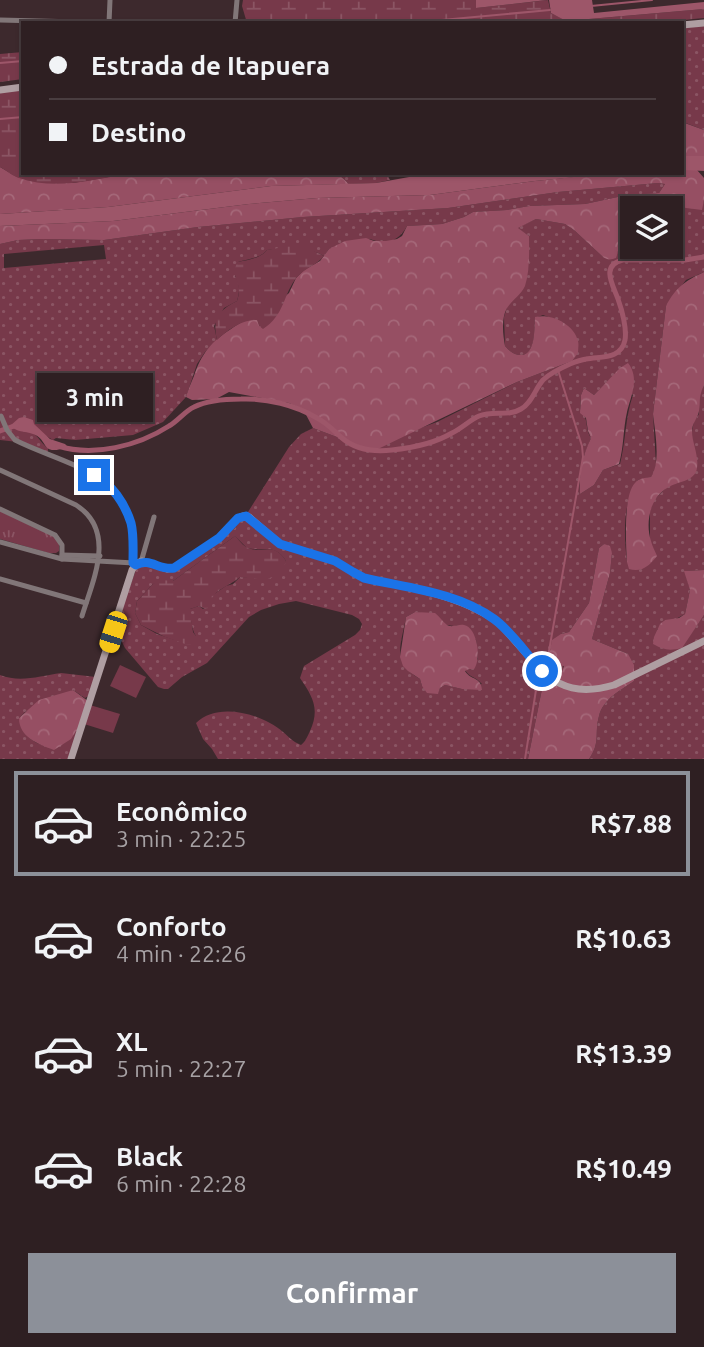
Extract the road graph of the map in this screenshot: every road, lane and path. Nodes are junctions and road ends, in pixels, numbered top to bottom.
1 (110, 0) edge
2 (237, 0) edge
3 (0, 20) edge
4 (36, 21) edge
5 (109, 21) edge
6 (235, 21) edge
7 (704, 23) edge
8 (684, 25) edge
9 (21, 87) edge
10 (0, 90) edge
11 (1, 416) edge
12 (0, 470) edge
13 (0, 509) edge
14 (155, 517) dead end
15 (0, 541) edge
16 (62, 557) junction
17 (99, 559) junction
18 (137, 563) junction
19 (0, 579) edge
20 (86, 603) junction
21 (82, 616) dead end
22 (704, 641) edge
23 (71, 759) edge

1 - 5 street
2 - 6 street
3 - 4 street
7 - 8 street
9 - 10 street
11 - 18 street
12 - 17 street
13 - 16 street
14 - 18 street
15 - 16 street
16 - 17 street
17 - 18 street
17 - 20 street
18 - 22 street
18 - 23 street
19 - 20 street
20 - 21 street

